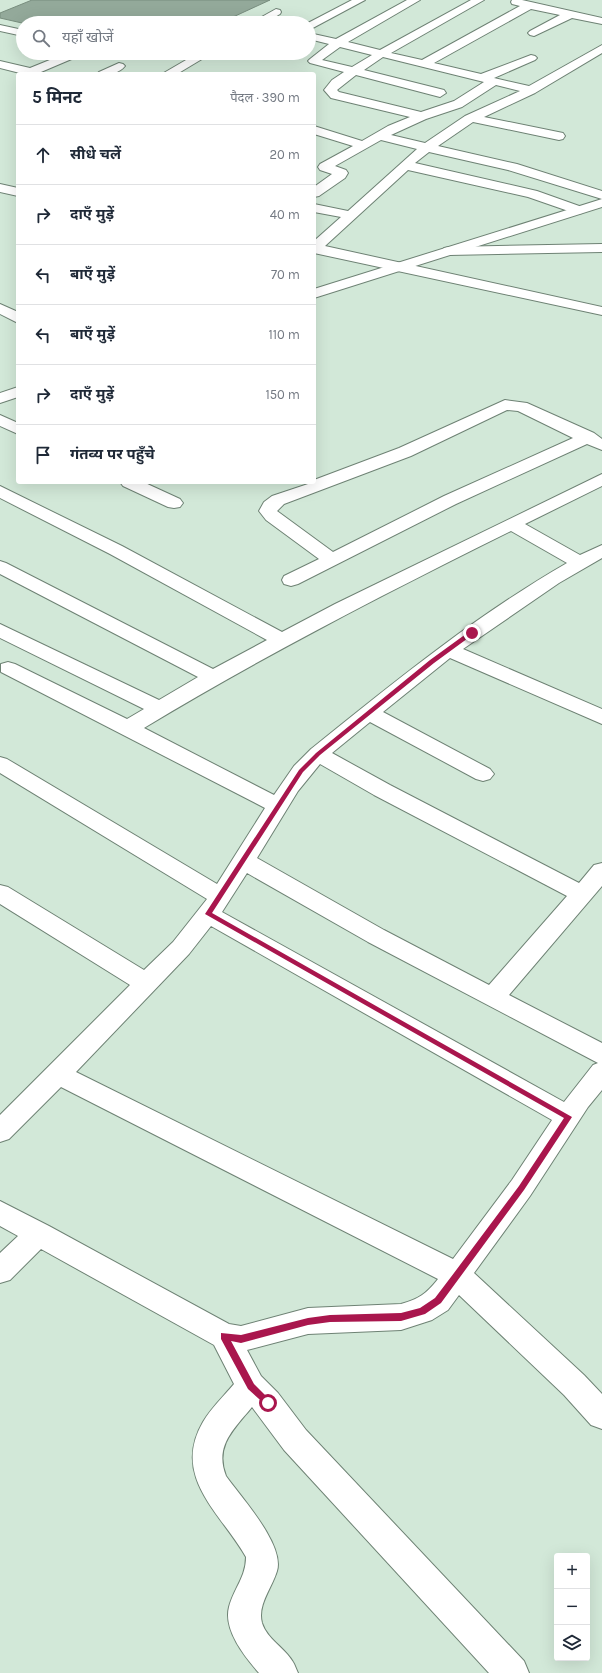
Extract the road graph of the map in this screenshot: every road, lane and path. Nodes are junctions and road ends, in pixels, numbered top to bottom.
1 (360, 0) edge
2 (415, 0) edge
3 (479, 0) edge
4 (509, 0) edge
5 (530, 5) junction
6 (276, 12) dead end
7 (570, 14) junction
8 (269, 16) edge
9 (602, 21) edge
10 (316, 23) edge
11 (534, 33) dead end
12 (16, 34) edge
13 (1, 36) edge
14 (316, 38) edge
15 (339, 43) junction
16 (602, 48) edge
17 (382, 53) junction
18 (316, 58) edge
19 (531, 58) dead end
20 (62, 60) edge
21 (193, 60) edge
22 (314, 60) edge
23 (0, 64) edge
24 (426, 64) junction
25 (119, 66) dead end
26 (354, 71) junction
27 (30, 72) edge
28 (36, 72) edge
29 (107, 72) edge
30 (172, 72) edge
31 (409, 76) junction
32 (488, 80) junction
33 (531, 90) junction
34 (440, 93) dead end
35 (422, 116) junction
36 (471, 118) junction
37 (316, 131) edge
38 (379, 136) junction
39 (559, 136) dead end
40 (364, 144) junction
41 (427, 147) junction
42 (405, 165) junction
43 (320, 166) edge
44 (0, 181) edge
45 (16, 185) edge
46 (16, 186) edge
47 (0, 188) edge
48 (316, 192) edge
49 (602, 195) edge
50 (602, 203) edge
51 (316, 208) edge
52 (577, 210) junction
53 (350, 215) junction
54 (316, 248) edge
55 (602, 248) edge
56 (316, 250) edge
57 (449, 250) junction
58 (316, 251) edge
59 (401, 266) junction
60 (383, 272) junction
61 (316, 293) edge
62 (602, 311) edge
63 (602, 318) edge
64 (16, 393) edge
65 (0, 398) edge
66 (0, 420) edge
67 (16, 428) edge
68 (595, 441) edge
69 (602, 479) edge
70 (133, 484) edge
71 (0, 491) edge
72 (174, 503) dead end
73 (511, 524) junction
74 (332, 559) junction
75 (593, 559) edge
76 (0, 567) edge
77 (291, 580) dead end
78 (0, 630) edge
79 (282, 640) junction
80 (448, 650) junction
81 (8, 668) dead end
82 (213, 677) junction
83 (160, 709) junction
84 (368, 713) junction
85 (602, 718) edge
86 (128, 728) junction
87 (318, 754) junction
88 (0, 764) edge
89 (483, 774) dead end
90 (278, 806) junction
91 (244, 861) junction
92 (602, 870) edge
93 (0, 893) edge
94 (582, 894) junction
95 (215, 905) junction
96 (146, 983) junction
97 (493, 997) junction
98 (602, 1055) edge
99 (602, 1072) edge
100 (58, 1074) junction
101 (568, 1117) junction
102 (0, 1131) edge
103 (0, 1213) edge
104 (39, 1234) junction
105 (0, 1272) edge
106 (457, 1275) junction
107 (224, 1336) junction
108 (251, 1386) junction
109 (602, 1414) edge
110 (281, 1673) edge
111 (512, 1673) edge

1 - 10 street
2 - 15 street
3 - 17 street
4 - 5 street
5 - 7 street
5 - 24 street
6 - 8 street
7 - 9 street
7 - 11 street
12 - 13 street
14 - 15 street
15 - 17 street
15 - 18 street
16 - 33 street
17 - 24 street
17 - 26 street
19 - 32 street
20 - 28 street
21 - 30 street
22 - 26 street
23 - 27 street
24 - 31 street
24 - 32 street
25 - 29 street
26 - 31 street
26 - 35 street
31 - 34 street
32 - 33 street
32 - 35 street
33 - 36 street
35 - 38 street
36 - 39 street
36 - 41 street
37 - 40 street
38 - 40 street
38 - 41 street
40 - 43 street
41 - 42 street
41 - 49 street
42 - 52 street
42 - 53 street
43 - 48 street
44 - 45 street
46 - 47 street
50 - 52 street
51 - 53 street
52 - 57 street
53 - 54 street
55 - 57 street
56 - 59 street
57 - 59 street
58 - 60 street
59 - 60 street
59 - 62 street
60 - 61 street
60 - 63 street
64 - 65 street
66 - 67 street
68 - 74 street
68 - 74 street
69 - 73 street
70 - 72 street
71 - 79 street
73 - 75 street
73 - 79 street
74 - 77 street
75 - 80 street
76 - 82 street
78 - 83 street
79 - 82 street
80 - 84 street
80 - 85 street
81 - 86 street
82 - 83 street
83 - 86 street
84 - 87 street
84 - 89 street
86 - 90 street
87 - 90 street
87 - 94 street
88 - 95 street
90 - 91 street
91 - 95 street
91 - 97 street
92 - 94 street
93 - 96 street
94 - 97 street
95 - 96 street
95 - 101 street
96 - 100 street
97 - 98 street
99 - 101 street
100 - 102 street
100 - 106 street
101 - 106 street
103 - 104 street
104 - 105 street
104 - 107 street
106 - 107 street
106 - 109 street
107 - 108 street
108 - 110 street
108 - 111 street

